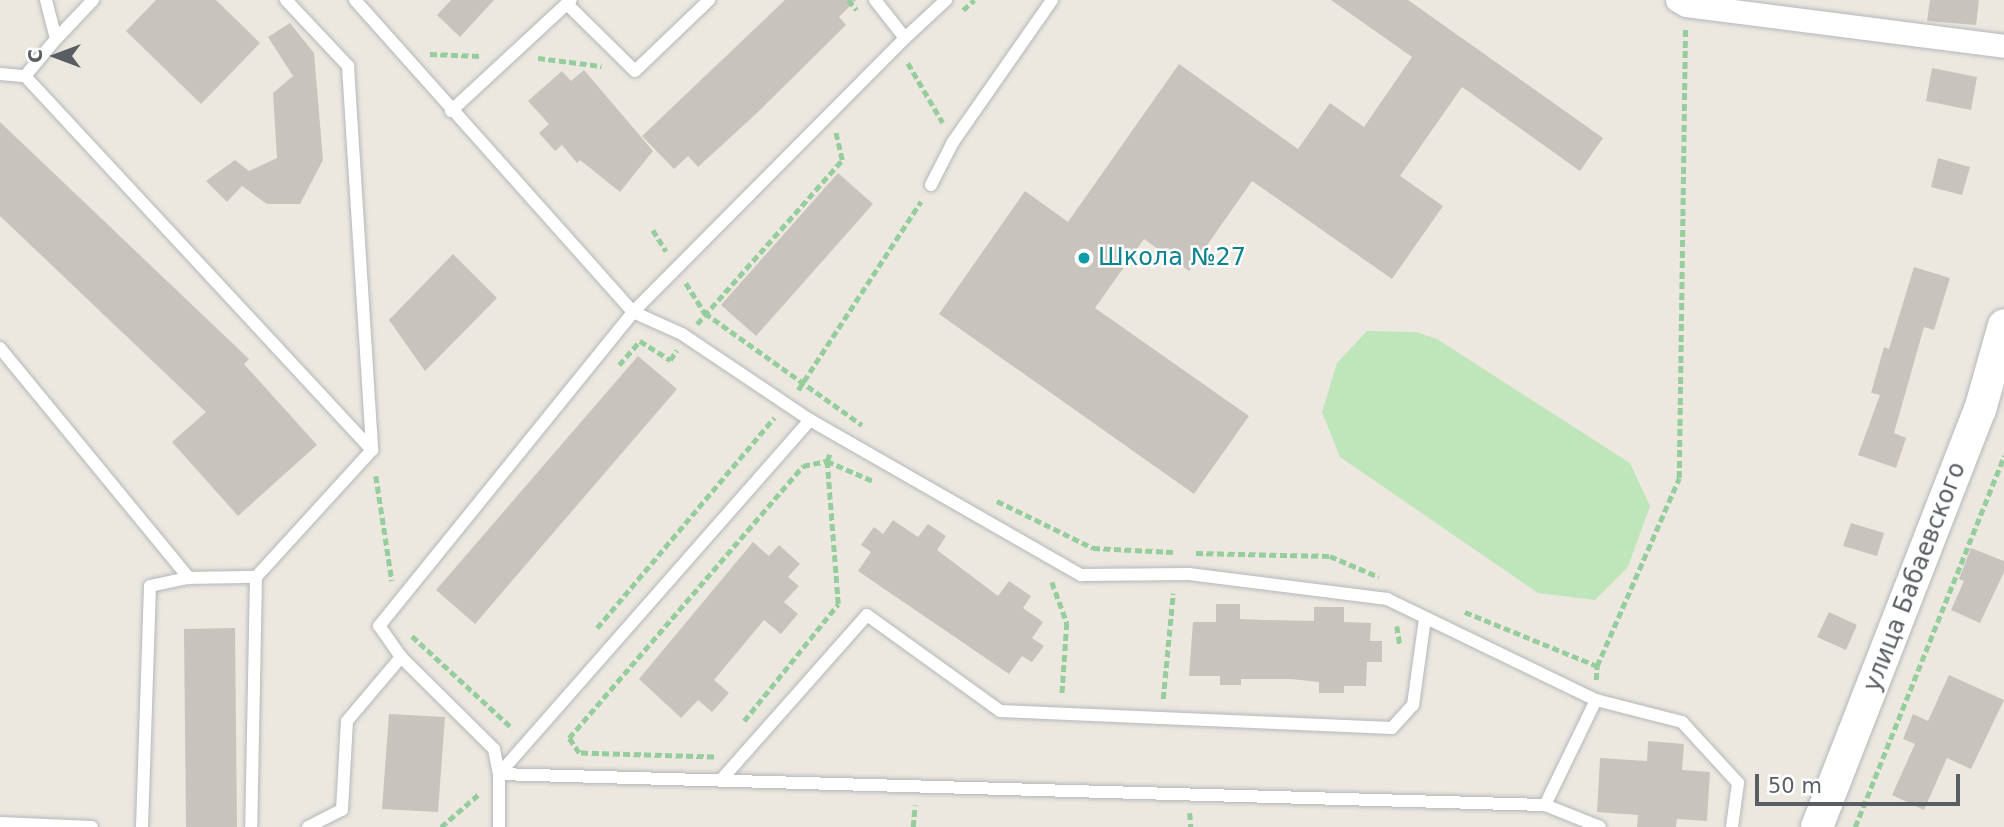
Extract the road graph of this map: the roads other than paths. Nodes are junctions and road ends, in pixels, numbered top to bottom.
1 (46, 0) edge
2 (93, 0) edge
3 (286, 0) edge
4 (355, 0) edge
5 (709, 0) edge
6 (875, 0) edge
7 (946, 0) edge
8 (1052, 0) edge
9 (569, 2) edge
10 (1682, 2) edge
11 (905, 38) junction
12 (55, 39) junction
13 (2004, 46) edge
14 (0, 74) edge
15 (25, 76) junction
16 (451, 111) junction
17 (931, 185) road end
18 (633, 312) junction
19 (2004, 325) edge
20 (0, 348) edge
21 (810, 420) junction
22 (372, 450) junction
23 (256, 577) junction
24 (189, 578) junction
25 (1425, 618) junction
26 (401, 657) junction
27 (1596, 700) junction
28 (499, 774) junction
29 (721, 780) junction
30 (1545, 805) junction
31 (0, 823) edge
32 (92, 827) edge
33 (142, 827) edge
34 (251, 827) edge
35 (308, 827) edge
36 (499, 827) edge
37 (1601, 827) edge
38 (1732, 827) edge
39 (1817, 827) edge

1 - 12 lane
2 - 12 lane
3 - 22 lane
4 - 16 lane
5 - 9 lane
6 - 11 lane
7 - 11 lane
8 - 17 lane
9 - 16 lane
10 - 13 street
11 - 18 lane
12 - 15 lane
14 - 15 lane
15 - 22 lane
16 - 18 lane
18 - 21 lane
18 - 26 lane
19 - 39 main road, улица Бабаевского
20 - 24 lane
21 - 25 lane
21 - 28 lane
22 - 23 lane
23 - 24 lane
23 - 34 lane
24 - 33 lane
25 - 27 lane
25 - 29 lane
26 - 28 lane
26 - 35 lane
27 - 30 lane
27 - 38 lane
28 - 29 lane
28 - 36 lane
29 - 30 lane
30 - 37 lane
31 - 32 lane

